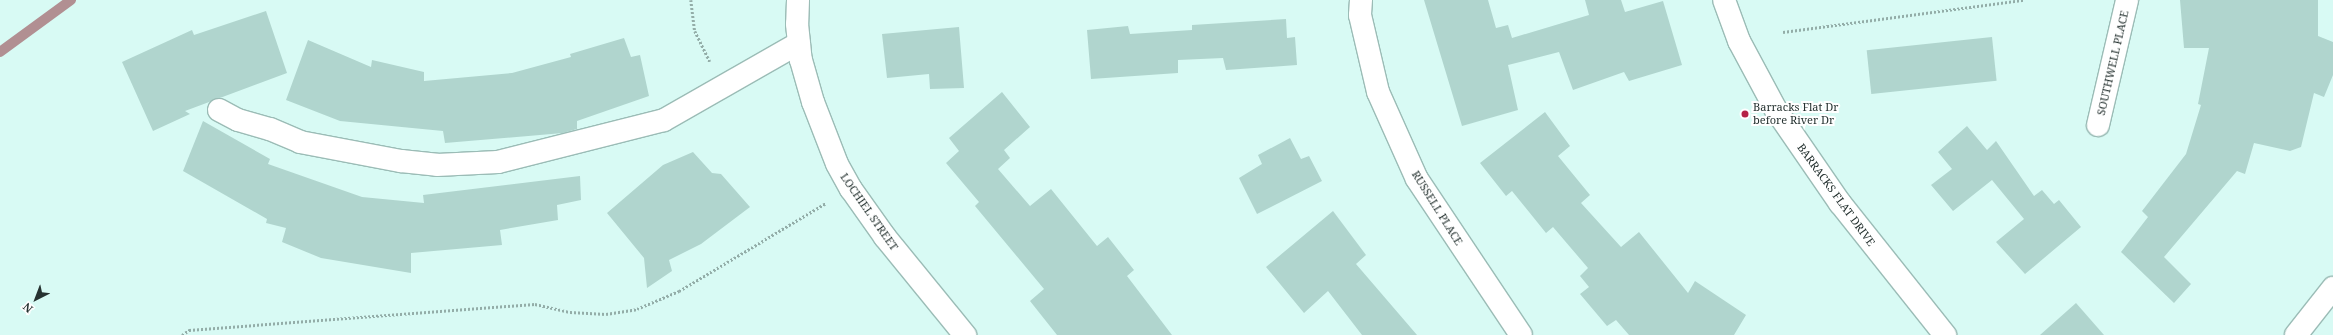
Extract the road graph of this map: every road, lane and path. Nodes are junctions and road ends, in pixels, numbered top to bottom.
1 (691, 0) edge
2 (798, 0) edge
3 (1361, 0) edge
4 (1724, 0) edge
5 (2024, 0) edge
6 (2127, 0) edge
7 (1783, 32) dead end
8 (799, 43) junction
9 (723, 85) junction
10 (219, 110) dead end
11 (2098, 125) dead end
12 (851, 189) junction
13 (2333, 288) edge
14 (182, 335) edge
15 (965, 335) edge
16 (1521, 335) edge
17 (1945, 335) edge
18 (2296, 335) edge

1 - 9 path
2 - 8 street, LOCHIEL STREET
3 - 16 street, RUSSELL PLACE
4 - 17 street, BARRACKS FLAT DRIVE
5 - 7 path
6 - 11 street, SOUTHWELL PLACE
8 - 9 street
8 - 12 street, LOCHIEL STREET
9 - 10 street
12 - 14 path
12 - 15 street, LOCHIEL STREET
13 - 18 street

